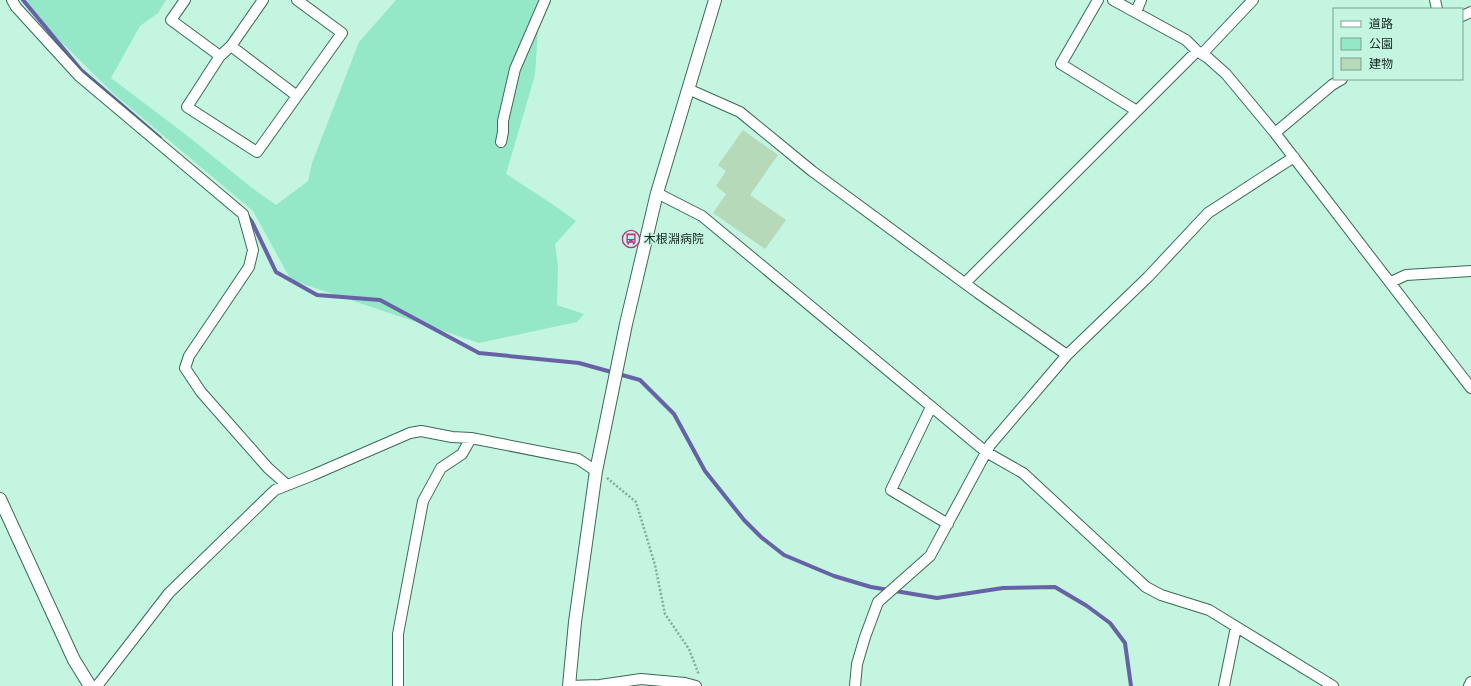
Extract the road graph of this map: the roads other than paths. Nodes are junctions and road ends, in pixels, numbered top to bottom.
1 (12, 0) edge
2 (185, 0) edge
3 (263, 0) edge
4 (297, 0) edge
5 (545, 0) edge
6 (715, 0) edge
7 (1098, 0) edge
8 (1113, 0) edge
9 (1141, 0) edge
10 (1253, 0) edge
11 (1136, 12) junction
12 (231, 46) junction
13 (1199, 53) junction
14 (220, 56) junction
15 (1340, 80) edge
16 (688, 89) junction
17 (297, 96) junction
18 (1136, 110) junction
19 (1276, 133) junction
20 (501, 142) dead end
21 (1294, 157) junction
22 (657, 193) junction
23 (1471, 271) edge
24 (1391, 282) junction
25 (965, 283) junction
26 (1066, 355) junction
27 (1467, 375) edge
28 (1471, 388) edge
29 (931, 407) junction
30 (471, 438) junction
31 (986, 452) junction
32 (596, 471) junction
33 (287, 485) junction
34 (0, 499) edge
35 (948, 524) junction
36 (1236, 627) junction
37 (698, 682) edge
38 (1471, 682) edge
39 (90, 686) edge
40 (97, 686) edge
41 (398, 686) edge
42 (569, 686) edge
43 (855, 686) edge
44 (1224, 686) edge
45 (1333, 686) edge
46 (1469, 686) edge

1 - 33 street
2 - 14 street
3 - 12 street
4 - 17 street
5 - 20 street
6 - 16 street
7 - 18 street
8 - 11 street
9 - 11 street
10 - 13 street
11 - 13 street
12 - 14 street
12 - 17 street
13 - 18 street
13 - 19 street
14 - 17 street
15 - 19 street
16 - 22 street
16 - 25 street
18 - 25 street
19 - 21 street
21 - 24 street
21 - 26 street
22 - 29 street
22 - 32 street
23 - 24 street
24 - 27 street
25 - 26 street
26 - 31 street
27 - 28 street
29 - 31 street
29 - 35 street
30 - 32 street
30 - 33 street
30 - 41 street
31 - 35 street
31 - 36 street
32 - 42 street
33 - 40 street
34 - 39 street
35 - 43 street
36 - 44 street
36 - 45 street
37 - 42 street
38 - 46 street

